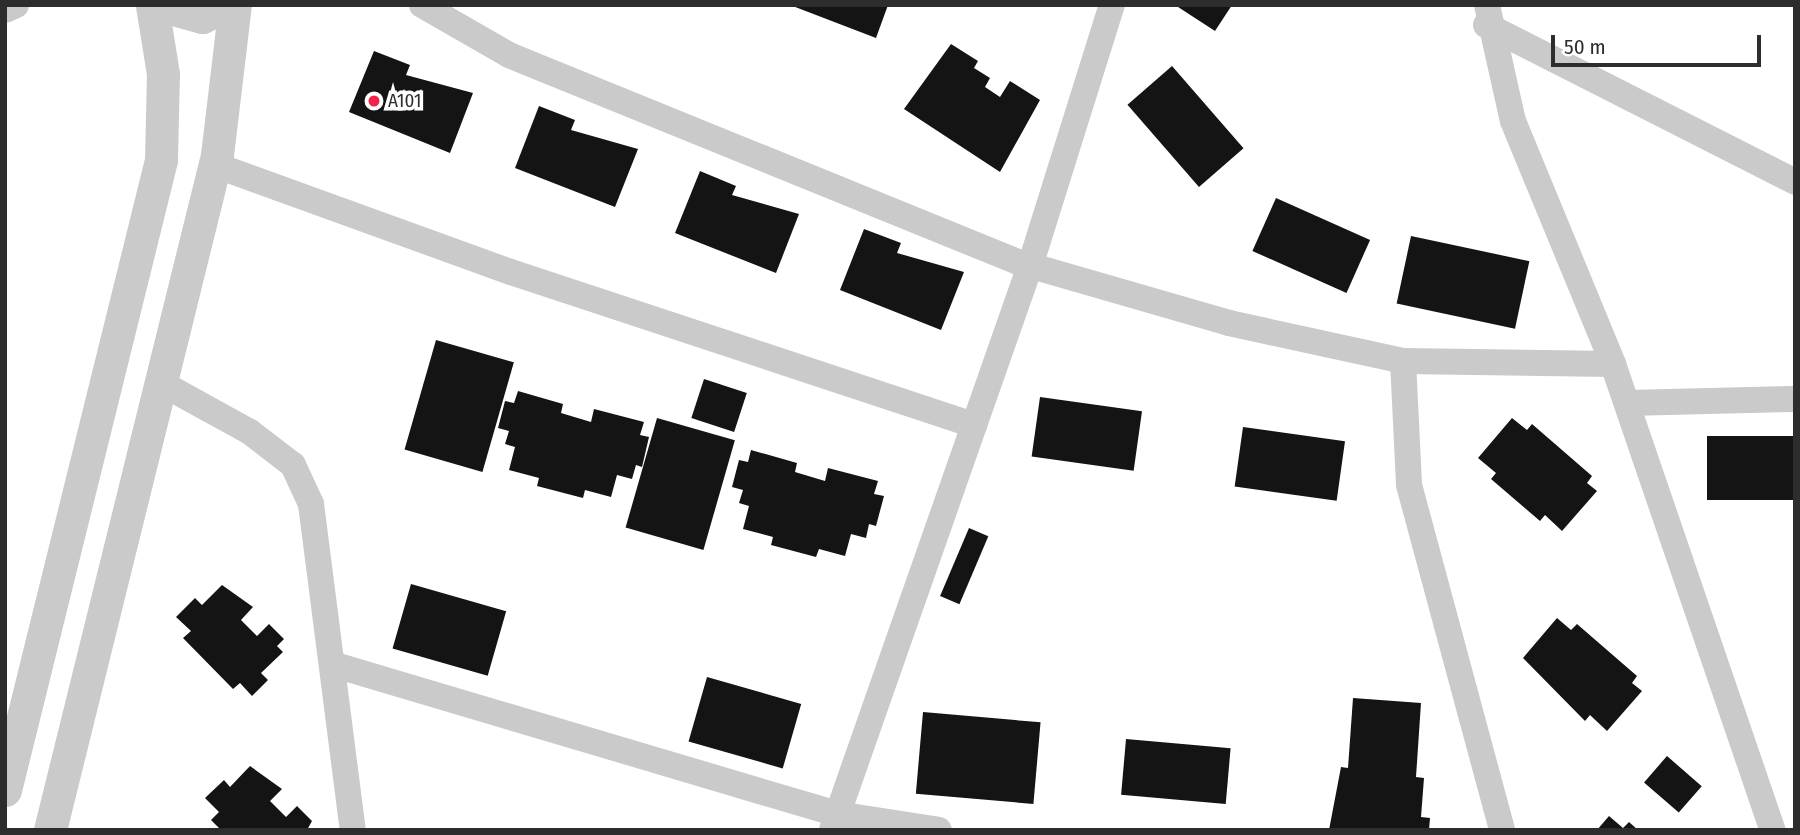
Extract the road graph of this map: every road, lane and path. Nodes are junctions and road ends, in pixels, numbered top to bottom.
1 (16, 5) edge
2 (152, 5) edge
3 (159, 5) edge
4 (228, 5) edge
5 (234, 5) edge
6 (422, 5) edge
7 (1112, 5) edge
8 (5, 10) edge
9 (1486, 15) edge
10 (215, 164) junction
11 (1795, 182) edge
12 (1030, 265) junction
13 (1403, 361) junction
14 (1613, 364) junction
15 (161, 383) junction
16 (1795, 398) edge
17 (1626, 403) junction
18 (974, 425) junction
19 (335, 665) junction
20 (5, 790) edge
21 (835, 822) edge
22 (50, 830) edge
23 (353, 830) edge
24 (939, 830) edge
25 (1502, 830) edge
26 (1773, 830) edge

1 - 8 street
2 - 20 street
3 - 4 street
5 - 10 street
6 - 12 street
7 - 12 street
9 - 11 street
9 - 14 street
10 - 15 street
10 - 18 street
12 - 13 street
12 - 18 street
13 - 14 street
13 - 25 street
14 - 17 street
15 - 19 street
15 - 22 street
16 - 17 street
17 - 26 street
18 - 21 street
19 - 21 street
19 - 23 street
21 - 24 street

